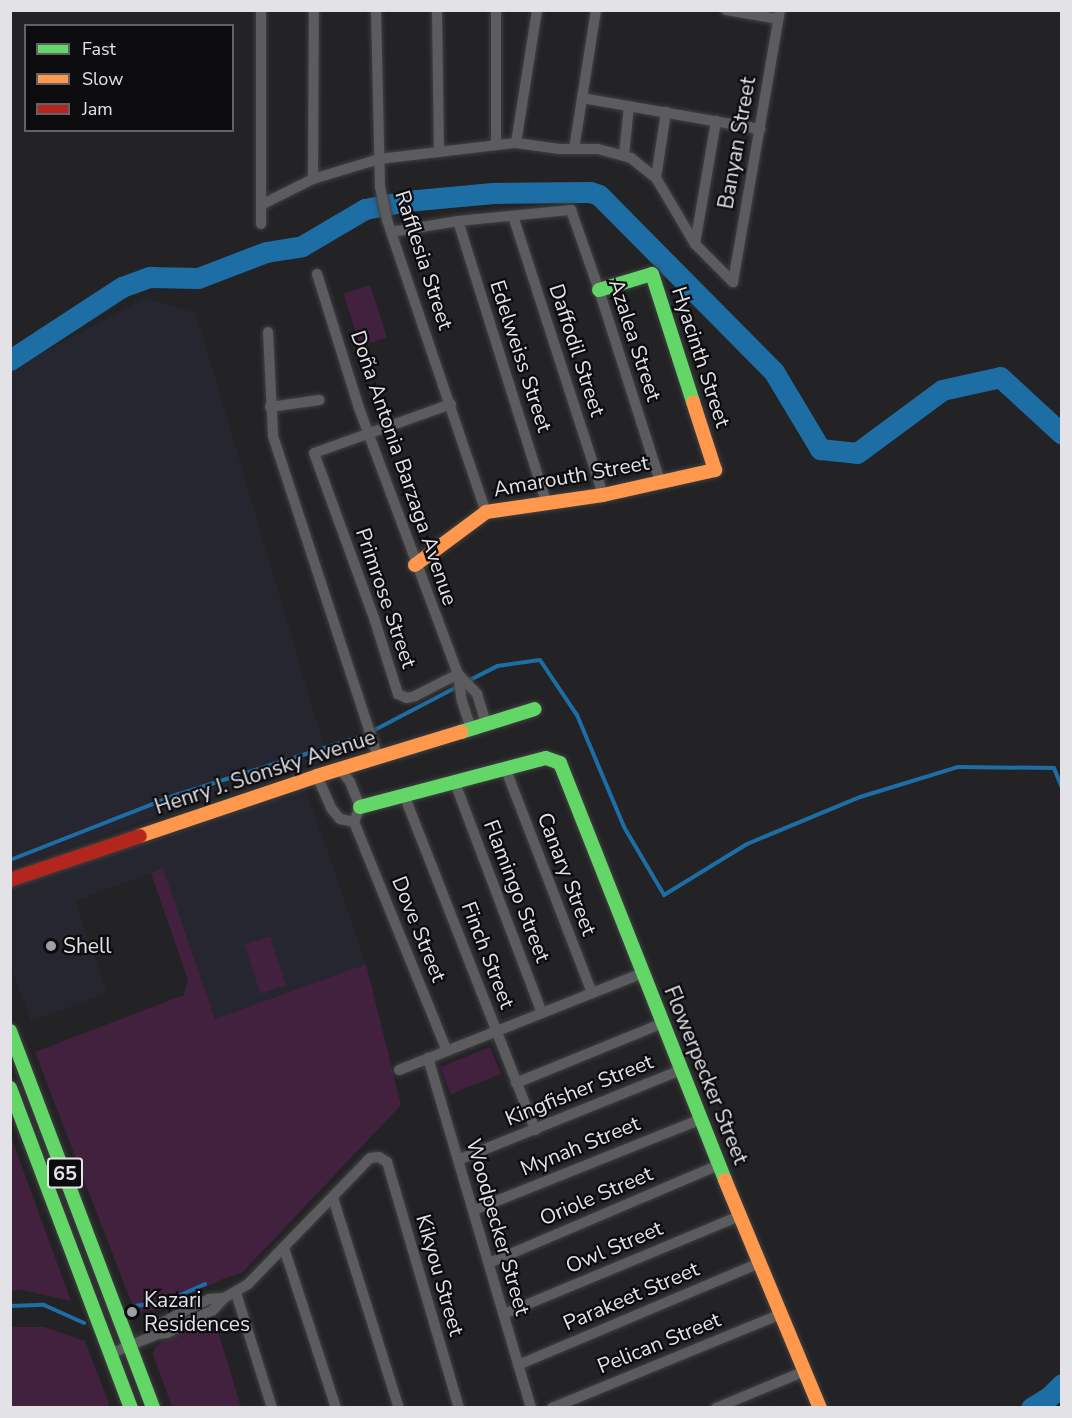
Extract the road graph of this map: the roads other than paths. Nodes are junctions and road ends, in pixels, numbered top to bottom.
1 (261, 10) edge
2 (314, 10) edge
3 (376, 10) edge
4 (437, 10) edge
5 (496, 10) edge
6 (537, 10) edge
7 (596, 10) edge
8 (733, 11) edge
9 (779, 15) edge
10 (582, 98) junction
11 (629, 106) junction
12 (666, 112) junction
13 (716, 121) junction
14 (760, 129) junction
15 (516, 143) junction
16 (496, 145) junction
17 (574, 149) junction
18 (439, 152) junction
19 (624, 155) junction
20 (379, 159) junction
21 (656, 178) junction
22 (313, 179) junction
23 (261, 205) junction
24 (513, 216) junction
25 (458, 221) junction
26 (261, 224) dead end
27 (391, 232) junction
28 (695, 244) junction
29 (317, 274) dead end
30 (599, 290) junction
31 (268, 332) dead end
32 (320, 400) dead end
33 (451, 404) junction
34 (270, 407) junction
35 (370, 432) junction
36 (715, 470) joint
37 (660, 481) junction
38 (603, 495) junction
39 (546, 502) junction
40 (486, 512) junction
41 (415, 565) junction
42 (458, 674) junction
43 (535, 709) dead end
44 (486, 724) junction
45 (471, 729) junction
46 (378, 757) junction
47 (340, 769) junction
48 (506, 770) junction
49 (317, 776) junction
50 (455, 783) junction
51 (404, 795) junction
52 (360, 807) junction
53 (354, 822) junction
54 (10, 880) edge
55 (642, 973) junction
56 (592, 993) junction
57 (542, 1013) junction
58 (663, 1023) junction
59 (10, 1031) edge
60 (496, 1031) junction
61 (447, 1051) junction
62 (428, 1058) junction
63 (399, 1070) dead end
64 (681, 1070) junction
65 (516, 1083) junction
66 (10, 1088) edge
67 (700, 1119) junction
68 (535, 1130) junction
69 (458, 1160) junction
70 (719, 1165) junction
71 (333, 1198) junction
72 (474, 1209) junction
73 (740, 1216) junction
74 (284, 1248) junction
75 (489, 1263) junction
76 (759, 1263) junction
77 (236, 1293) junction
78 (504, 1314) junction
79 (781, 1314) junction
80 (130, 1346) junction
81 (112, 1353) junction
82 (518, 1365) junction
83 (805, 1371) junction
84 (131, 1407) edge
85 (153, 1407) edge
86 (272, 1407) edge
87 (336, 1407) edge
88 (399, 1407) edge
89 (459, 1407) edge
90 (531, 1407) edge
91 (552, 1407) edge
92 (716, 1407) edge
93 (820, 1407) edge

1 - 23 street
2 - 22 street
3 - 20 street, Rafflesia Street
4 - 18 street
5 - 16 street
6 - 15 street
7 - 10 street
8 - 9 street
9 - 14 street, Banyan Street
10 - 11 street
10 - 17 street
11 - 12 street
11 - 19 street
12 - 13 street
12 - 21 street
13 - 14 street
13 - 28 street
14 - 28 street, Banyan Street
15 - 16 street
15 - 17 street
16 - 18 street
17 - 19 street
18 - 20 street
19 - 21 street
20 - 22 street
20 - 27 street, Rafflesia Street
21 - 28 street
22 - 23 street
23 - 26 street
24 - 25 street
24 - 30 street, Azalea Street
24 - 38 street, Daffodil Street
25 - 27 street
25 - 39 street, Edelweiss Street
27 - 33 street, Rafflesia Street
29 - 35 street, Doña Antonia Barzaga Avenue
30 - 36 street, Hyacinth Street
30 - 37 street, Azalea Street
31 - 34 street
32 - 34 street
33 - 35 street
33 - 40 street, Rafflesia Street
34 - 46 street
35 - 41 street, Doña Antonia Barzaga Avenue
35 - 42 street, Primrose Street
36 - 37 street, Amarouth Street
37 - 38 street, Amarouth Street
38 - 39 street, Amarouth Street
39 - 40 street, Amarouth Street
40 - 41 street, Amarouth Street
41 - 42 street, Doña Antonia Barzaga Avenue
42 - 44 street, Doña Antonia Barzaga Avenue
42 - 45 street, Doña Antonia Barzaga Avenue
43 - 44 street, Henry J. Slonsky Avenue
44 - 45 street, Henry J. Slonsky Avenue
45 - 46 street, Henry J. Slonsky Avenue
46 - 47 street, Henry J. Slonsky Avenue
47 - 49 street, Henry J. Slonsky Avenue
47 - 52 street
48 - 50 street
48 - 55 street, Flowerpecker Street
48 - 56 street, Canary Street
49 - 53 street
49 - 54 street, Henry J. Slonsky Avenue
50 - 51 street
50 - 57 street, Flamingo Street
51 - 52 street
51 - 60 street, Finch Street
52 - 53 street
53 - 61 street, Dove Street
55 - 56 street
55 - 58 street, Flowerpecker Street
56 - 57 street
57 - 60 street
58 - 64 street, Flowerpecker Street
58 - 65 street
59 - 80 street, 65
60 - 61 street
60 - 65 street, Finch Street
61 - 62 street
62 - 63 street
62 - 69 street, Woodpecker Street
64 - 67 street, Flowerpecker Street
64 - 68 street, Kingfisher Street
65 - 68 street, Finch Street
66 - 81 street, 65
67 - 70 street, Flowerpecker Street
67 - 72 street, Mynah Street
68 - 69 street, Kingfisher Street
69 - 72 street, Woodpecker Street
70 - 73 street, Flowerpecker Street
70 - 75 street, Oriole Street
71 - 74 street
71 - 88 street
71 - 89 street, Kikyou Street
72 - 75 street, Woodpecker Street
73 - 76 street, Flowerpecker Street
73 - 78 street, Owl Street
74 - 77 street
74 - 87 street
75 - 78 street, Woodpecker Street
76 - 79 street, Flowerpecker Street
76 - 82 street, Parakeet Street
77 - 80 street
77 - 86 street
78 - 82 street, Woodpecker Street
79 - 83 street, Flowerpecker Street
79 - 91 street, Pelican Street
80 - 81 street
80 - 85 street, 65
81 - 84 street, 65
82 - 90 street, Woodpecker Street
83 - 92 street
83 - 93 street, Flowerpecker Street

